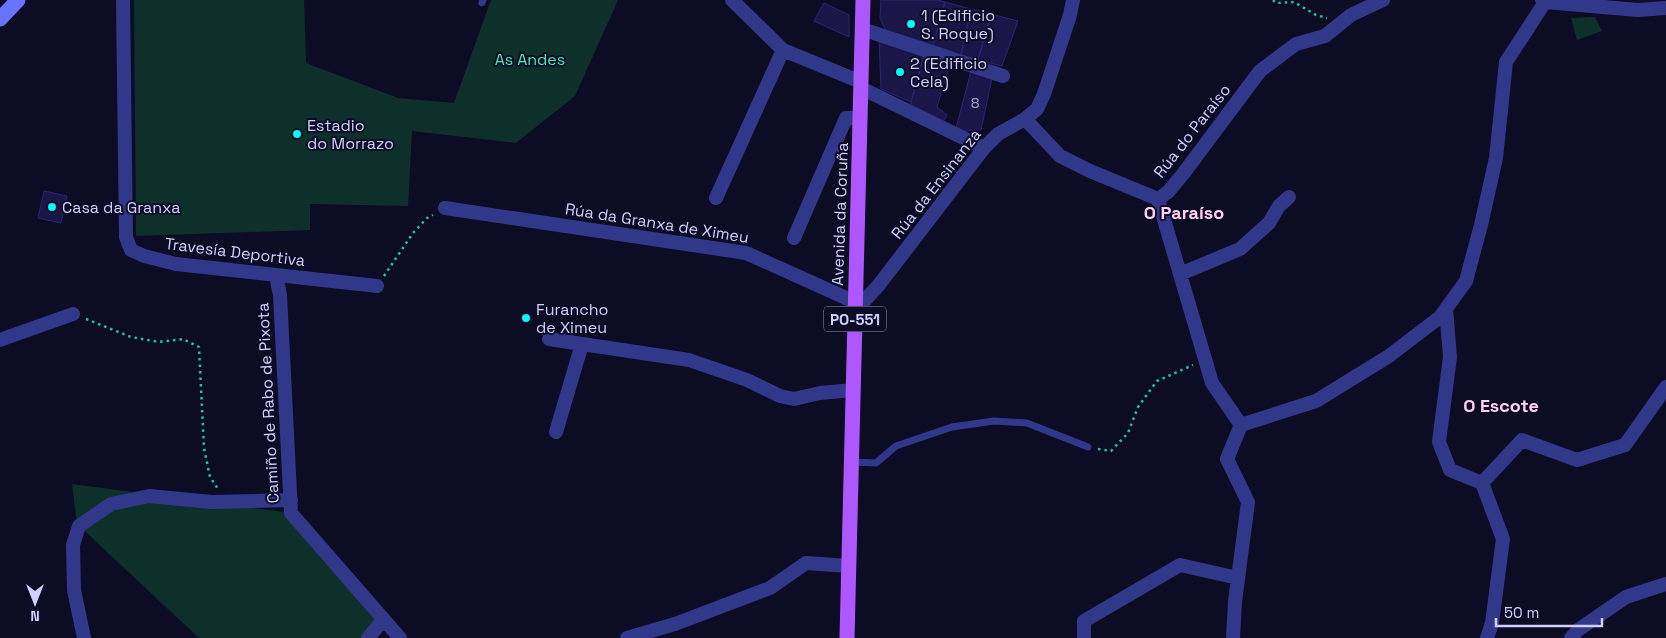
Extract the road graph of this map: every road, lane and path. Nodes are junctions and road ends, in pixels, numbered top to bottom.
1 (18, 0) edge
2 (124, 0) edge
3 (732, 0) edge
4 (863, 0) edge
5 (1073, 0) edge
6 (1273, 0) edge
7 (1383, 0) edge
8 (1543, 1) edge
9 (1666, 8) edge
10 (0, 20) edge
11 (1343, 22) junction
12 (862, 28) junction
13 (783, 50) junction
14 (1003, 76) dead end
15 (861, 85) junction
16 (860, 118) junction
17 (1025, 119) junction
18 (984, 148) junction
19 (1289, 197) dead end
20 (716, 198) dead end
21 (1158, 199) junction
22 (445, 208) joint
23 (794, 238) dead end
24 (1180, 274) junction
25 (276, 276) junction
26 (377, 286) joint
27 (855, 306) junction
28 (1446, 309) junction
29 (73, 314) joint
30 (548, 339) dead end
31 (0, 340) edge
32 (582, 344) junction
33 (1206, 359) junction
34 (1666, 387) edge
35 (853, 390) junction
36 (1240, 426) junction
37 (556, 432) dead end
38 (1088, 447) joint
39 (851, 462) junction
40 (1482, 483) junction
41 (291, 500) junction
42 (227, 502) junction
43 (849, 566) junction
44 (1238, 578) junction
45 (1666, 584) edge
46 (382, 620) junction
47 (84, 638) edge
48 (368, 638) edge
49 (400, 638) edge
50 (627, 638) edge
51 (848, 638) edge
52 (1084, 638) edge
53 (1233, 638) edge
54 (1487, 638) edge
55 (1572, 638) edge

1 - 10 street
2 - 25 street, Travesía Deportiva
3 - 13 street
4 - 12 main road, Avenida da Coruña / PO-551
5 - 17 street, Rúa da Ensinanza
6 - 11 path
7 - 11 street, Rúa do Paraíso
8 - 9 street
8 - 28 street
11 - 21 street, Rúa do Paraíso
12 - 14 street
12 - 15 main road, Avenida da Coruña / PO-551
13 - 15 street
13 - 20 street
15 - 16 main road, Avenida da Coruña / PO-551
15 - 18 street
16 - 23 street
16 - 27 main road, Avenida da Coruña / PO-551
17 - 18 street, Rúa da Ensinanza
17 - 21 street, Rúa do Paraíso
18 - 27 street, Rúa da Ensinanza
19 - 24 street
21 - 24 street
22 - 26 path
22 - 27 street, Rúa da Granxa de Ximeu
24 - 33 street
25 - 26 street, Travesía Deportiva
25 - 41 street, Camiño de Rabo de Pixota
27 - 35 main road, Avenida da Coruña / PO-551
28 - 36 street
28 - 40 street
29 - 31 street
29 - 42 path
30 - 32 street
32 - 35 street
32 - 37 street
33 - 36 street
33 - 38 path
34 - 40 street
35 - 39 main road, Avenida da Coruña / PO-551
36 - 44 street
38 - 39 lane
39 - 43 main road, Avenida da Coruña / PO-551
40 - 54 street
41 - 42 street
41 - 46 street, Camiño de Rabo de Pixota
42 - 47 street
43 - 50 street
43 - 51 main road, Avenida da Coruña / PO-551
44 - 52 street
44 - 53 street
45 - 55 street
46 - 48 street
46 - 49 street, Camiño de Rabo de Pixota

